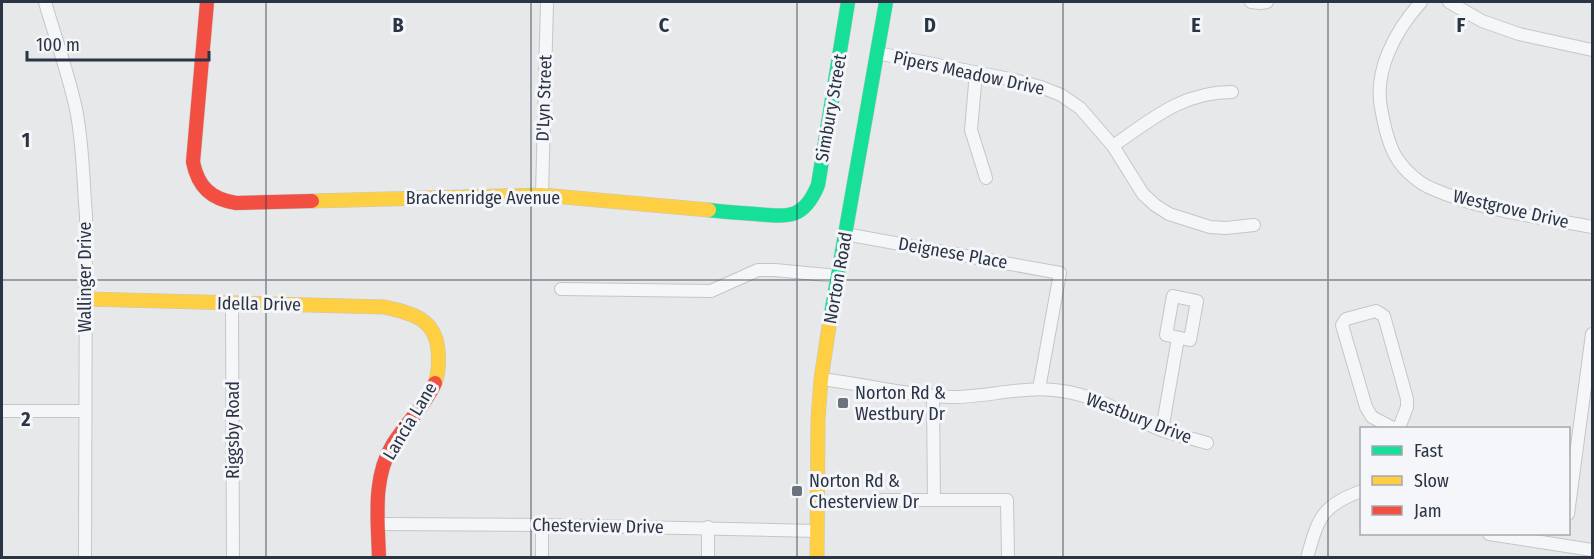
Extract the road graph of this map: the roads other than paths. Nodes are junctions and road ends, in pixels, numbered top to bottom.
1 (45, 2) edge
2 (207, 2) edge
3 (547, 2) edge
4 (848, 2) edge
5 (886, 2) edge
6 (1251, 2) edge
7 (1267, 2) edge
8 (1421, 2) edge
9 (1449, 2) edge
10 (1593, 50) edge
11 (878, 53) junction
12 (976, 73) junction
13 (1232, 92) dead end
14 (1113, 146) junction
15 (986, 178) dead end
16 (542, 195) junction
17 (804, 210) joint
18 (1254, 225) dead end
19 (1593, 227) edge
20 (845, 234) junction
21 (837, 276) junction
22 (561, 289) dead end
23 (86, 299) junction
24 (232, 303) junction
25 (429, 323) joint
26 (1593, 334) edge
27 (1178, 338) dead end
28 (821, 379) junction
29 (1039, 389) junction
30 (933, 396) junction
31 (2, 411) edge
32 (85, 411) junction
33 (1389, 427) edge
34 (1400, 427) edge
35 (1162, 430) junction
36 (1207, 443) dead end
37 (1360, 492) edge
38 (882, 500) dead end
39 (933, 500) junction
40 (1570, 506) edge
41 (379, 524) junction
42 (542, 525) junction
43 (708, 527) junction
44 (817, 531) junction
45 (1502, 535) edge
46 (1565, 540) edge
47 (1593, 550) edge
48 (86, 558) edge
49 (233, 558) edge
50 (379, 558) edge
51 (542, 558) edge
52 (708, 558) edge
53 (817, 558) edge
54 (1008, 558) edge
55 (1307, 558) edge

1 - 23 street, Wallinger Drive
2 - 16 street, Brackenridge Avenue
3 - 16 street, D'Lyn Street
4 - 17 street, Simbury Street
5 - 11 street, Norton Road
6 - 7 street
8 - 19 street, Westgrove Drive
9 - 10 street
11 - 12 street, Pipers Meadow Drive
11 - 20 street, Norton Road
12 - 14 street, Pipers Meadow Drive
12 - 15 street
13 - 14 street
14 - 18 street, Pipers Meadow Drive
16 - 17 street, Brackenridge Avenue
20 - 21 street, Norton Road
20 - 29 street, Deignese Place
21 - 22 street
21 - 28 street, Norton Road
23 - 24 street, Idella Drive
23 - 32 street, Wallinger Drive
24 - 25 street, Idella Drive
24 - 49 street, Riggsby Road
25 - 41 street, Lancia Lane
26 - 40 street
27 - 35 street
28 - 30 street, Westbury Drive
28 - 44 street, Norton Road
29 - 30 street, Westbury Drive
29 - 35 street, Westbury Drive
30 - 39 street
31 - 32 street
32 - 48 street, Wallinger Drive
33 - 34 street
35 - 36 street, Westbury Drive
37 - 55 street
38 - 39 street
39 - 54 street
41 - 42 street, Chesterview Drive
41 - 50 street, Lancia Lane
42 - 43 street, Chesterview Drive
42 - 51 street
43 - 44 street, Chesterview Drive
43 - 52 street
44 - 53 street, Norton Road
45 - 46 street
46 - 47 street

